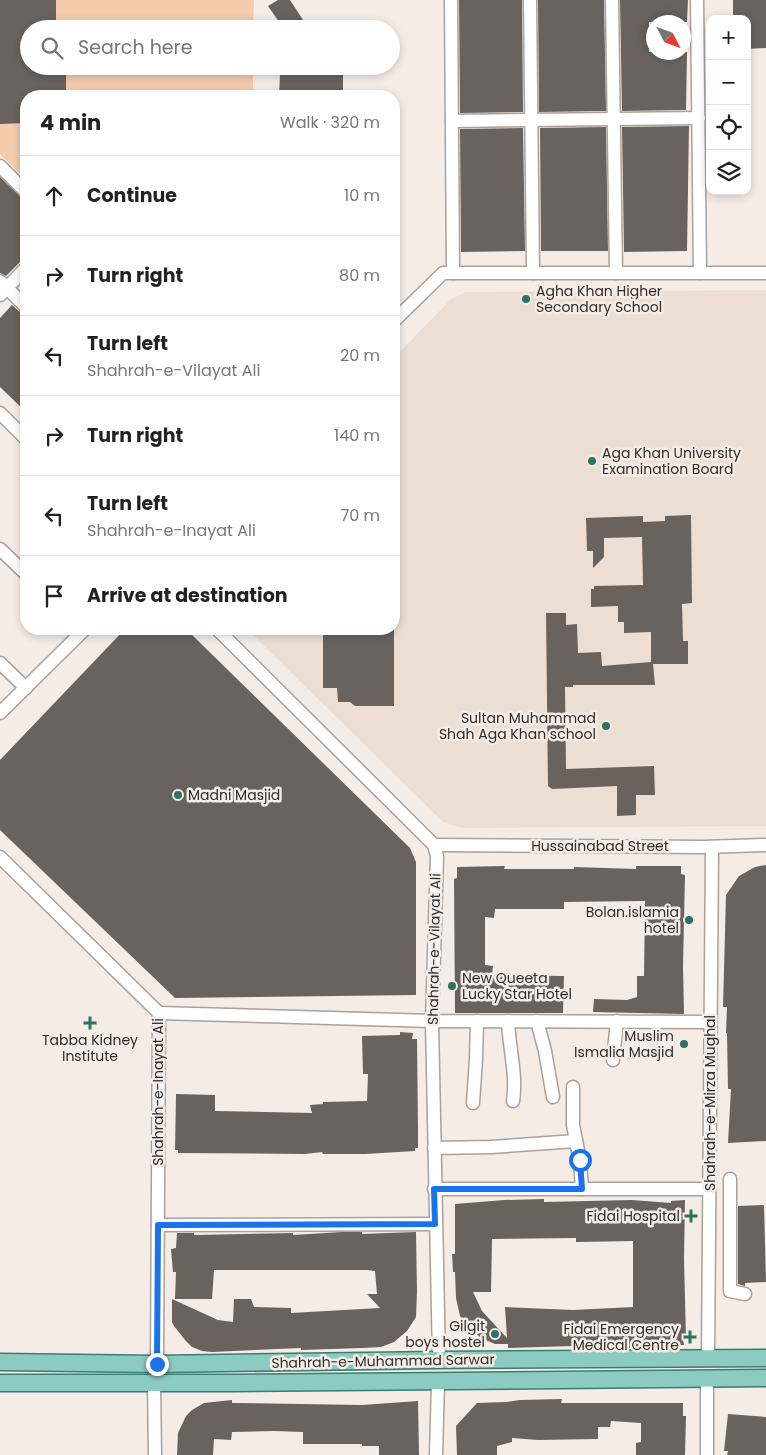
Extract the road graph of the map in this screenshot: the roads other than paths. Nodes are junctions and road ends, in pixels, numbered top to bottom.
1 (451, 0) edge
2 (530, 0) edge
3 (612, 0) edge
4 (697, 0) edge
5 (699, 118) junction
6 (532, 119) junction
7 (614, 119) junction
8 (452, 121) junction
9 (0, 166) edge
10 (20, 186) edge
11 (20, 273) edge
12 (454, 273) junction
13 (534, 273) junction
14 (616, 273) junction
15 (700, 273) junction
16 (766, 273) edge
17 (2, 288) edge
18 (20, 302) edge
19 (400, 315) edge
20 (0, 413) edge
21 (20, 433) edge
22 (0, 549) edge
23 (20, 568) edge
24 (78, 635) edge
25 (223, 635) edge
26 (0, 663) edge
27 (26, 688) junction
28 (0, 714) edge
29 (434, 845) junction
30 (766, 845) edge
31 (712, 847) junction
32 (0, 856) edge
33 (159, 1013) junction
34 (432, 1021) junction
35 (477, 1021) junction
36 (508, 1021) junction
37 (537, 1021) junction
38 (617, 1021) junction
39 (710, 1022) junction
40 (613, 1060) dead end
41 (573, 1087) dead end
42 (553, 1097) dead end
43 (513, 1101) dead end
44 (473, 1103) dead end
45 (576, 1141) junction
46 (434, 1148) junction
47 (730, 1179) dead end
48 (434, 1189) junction
49 (582, 1189) junction
50 (709, 1189) junction
51 (435, 1224) junction
52 (158, 1225) junction
53 (745, 1294) dead end
54 (708, 1358) junction
55 (766, 1358) edge
56 (439, 1360) junction
57 (0, 1362) edge
58 (157, 1364) junction
59 (707, 1378) junction
60 (766, 1378) edge
61 (438, 1382) junction
62 (0, 1383) edge
63 (154, 1383) junction
64 (155, 1455) edge
65 (436, 1455) edge
66 (707, 1455) edge

1 - 8 street
2 - 6 street
3 - 7 street
4 - 5 street
5 - 7 street
5 - 15 street
6 - 7 street
6 - 8 street
6 - 13 street
7 - 14 street
8 - 12 street
9 - 10 street
11 - 17 street
12 - 13 street
12 - 19 street
13 - 14 street
14 - 15 street
15 - 16 street
17 - 18 street
20 - 21 street
22 - 23 street
24 - 27 street
25 - 29 street
26 - 27 street
27 - 28 street
29 - 31 street, Hussainabad Street
29 - 34 street, Shahrah-e-Vilayat Ali
30 - 31 street, Hussainabad Street
31 - 39 street, Shahrah-e-Mirza Mughal
32 - 33 street, Shahrah-e-Inayat Ali
33 - 34 street
33 - 52 street, Shahrah-e-Inayat Ali
34 - 35 street
34 - 46 street, Shahrah-e-Vilayat Ali
35 - 36 street
35 - 44 street
36 - 37 street
36 - 43 street
37 - 38 street
37 - 42 street
38 - 39 street
38 - 40 street
39 - 50 street, Shahrah-e-Mirza Mughal
41 - 45 street
45 - 46 street
45 - 49 street
46 - 48 street, Shahrah-e-Vilayat Ali
47 - 53 street
48 - 49 street
48 - 51 street, Shahrah-e-Vilayat Ali
49 - 50 street
50 - 54 street, Shahrah-e-Mirza Mughal
51 - 52 street
51 - 56 street, Shahrah-e-Vilayat Ali
52 - 58 street, Shahrah-e-Inayat Ali
54 - 55 main road, Shahrah-e-Muhammad Sarwar
54 - 56 main road, Shahrah-e-Muhammad Sarwar
56 - 58 main road, Shahrah-e-Muhammad Sarwar
57 - 58 main road, Shahrah-e-Muhammad Sarwar
59 - 60 main road, Shahrah-e-Muhammad Sarwar
59 - 61 main road, Shahrah-e-Muhammad Sarwar
59 - 66 street
61 - 63 main road, Shahrah-e-Muhammad Sarwar
61 - 65 street
62 - 63 main road, Shahrah-e-Muhammad Sarwar
63 - 64 street

